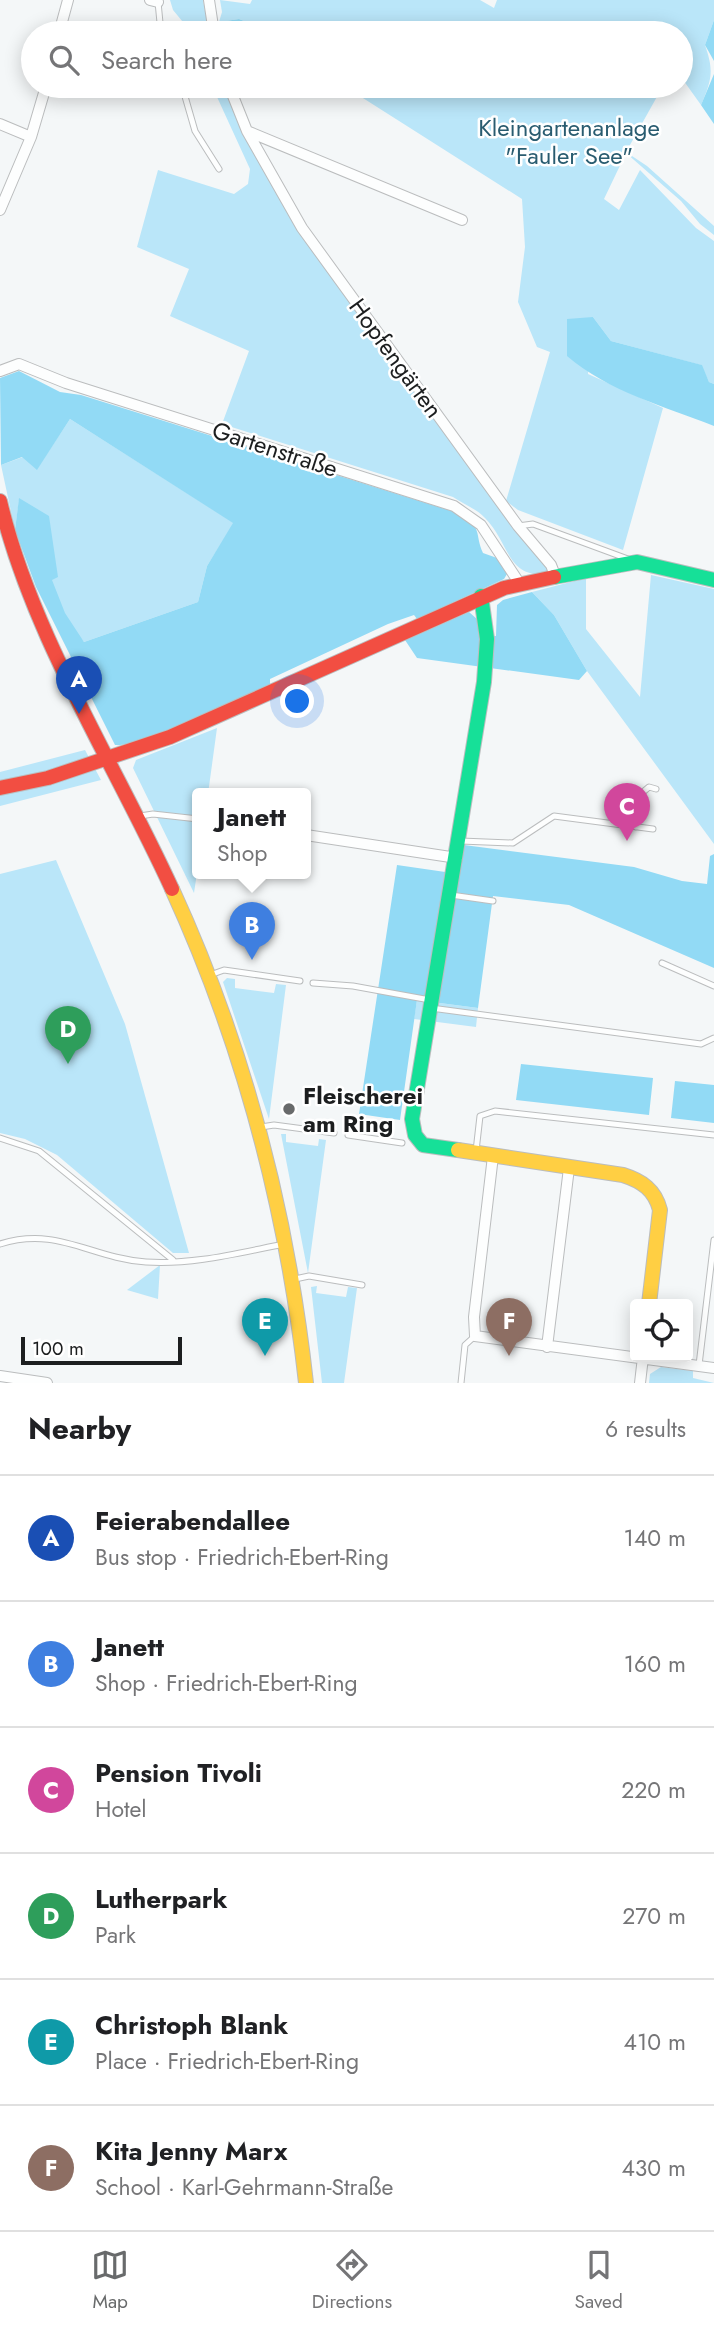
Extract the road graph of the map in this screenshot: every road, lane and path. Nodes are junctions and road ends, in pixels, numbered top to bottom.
1 (68, 0) edge
2 (209, 0) edge
3 (154, 1) edge
4 (62, 21) edge
5 (158, 21) edge
6 (212, 21) edge
7 (42, 98) edge
8 (185, 98) edge
9 (234, 98) edge
10 (0, 124) edge
11 (247, 131) junction
12 (31, 137) junction
13 (219, 169) dead end
14 (0, 210) edge
15 (462, 220) dead end
16 (0, 371) edge
17 (0, 501) edge
18 (518, 526) junction
19 (637, 562) junction
20 (550, 579) junction
21 (714, 580) edge
22 (520, 584) junction
23 (481, 596) junction
24 (109, 759) junction
25 (0, 788) edge
26 (656, 789) dead end
27 (137, 817) junction
28 (192, 818) edge
29 (636, 827) junction
30 (653, 829) dead end
31 (311, 836) edge
32 (461, 841) junction
33 (457, 858) junction
34 (451, 895) junction
35 (493, 901) dead end
36 (662, 963) dead end
37 (209, 975) junction
38 (300, 981) dead end
39 (313, 983) dead end
40 (714, 986) edge
41 (429, 1004) junction
42 (714, 1038) edge
43 (260, 1127) junction
44 (334, 1133) dead end
45 (348, 1135) dead end
46 (714, 1135) edge
47 (0, 1138) edge
48 (402, 1143) dead end
49 (476, 1154) junction
50 (493, 1156) junction
51 (569, 1168) junction
52 (714, 1240) edge
53 (287, 1243) junction
54 (0, 1244) edge
55 (174, 1261) junction
56 (295, 1279) junction
57 (362, 1285) dead end
58 (650, 1299) edge
59 (475, 1336) junction
60 (547, 1347) junction
61 (630, 1357) edge
62 (643, 1362) edge
63 (671, 1362) edge
64 (699, 1366) junction
65 (714, 1368) edge
66 (0, 1376) edge
67 (47, 1383) edge
68 (306, 1383) edge
69 (461, 1383) edge
70 (640, 1383) edge

1 - 4 street
2 - 6 street
3 - 5 lane
7 - 12 street
8 - 13 lane
9 - 11 street, Hopfengärten
10 - 12 street
11 - 15 street
11 - 18 street, Hopfengärten
12 - 14 street
16 - 22 street, Gartenstraße
17 - 24 street
18 - 19 lane
18 - 20 street, Hopfengärten
19 - 20 street
19 - 21 street
20 - 22 street
22 - 23 street
23 - 24 street
23 - 32 street
24 - 25 street
24 - 27 street
26 - 29 lane
27 - 28 lane
27 - 37 street
29 - 30 lane
29 - 32 lane
31 - 33 street
32 - 33 street
33 - 34 street
34 - 35 lane
34 - 41 street
36 - 40 lane
37 - 38 lane
37 - 43 street
39 - 41 lane
41 - 42 lane
41 - 49 street
43 - 44 lane
43 - 53 street
45 - 48 lane
46 - 49 lane
47 - 55 lane
49 - 50 street
50 - 51 street
50 - 59 street
51 - 58 street
51 - 60 street
52 - 64 lane
53 - 55 lane
53 - 56 street
54 - 55 lane
56 - 57 lane
56 - 68 street
59 - 60 street
59 - 69 lane
60 - 61 street
62 - 70 street
63 - 64 street
64 - 65 street
66 - 67 street

